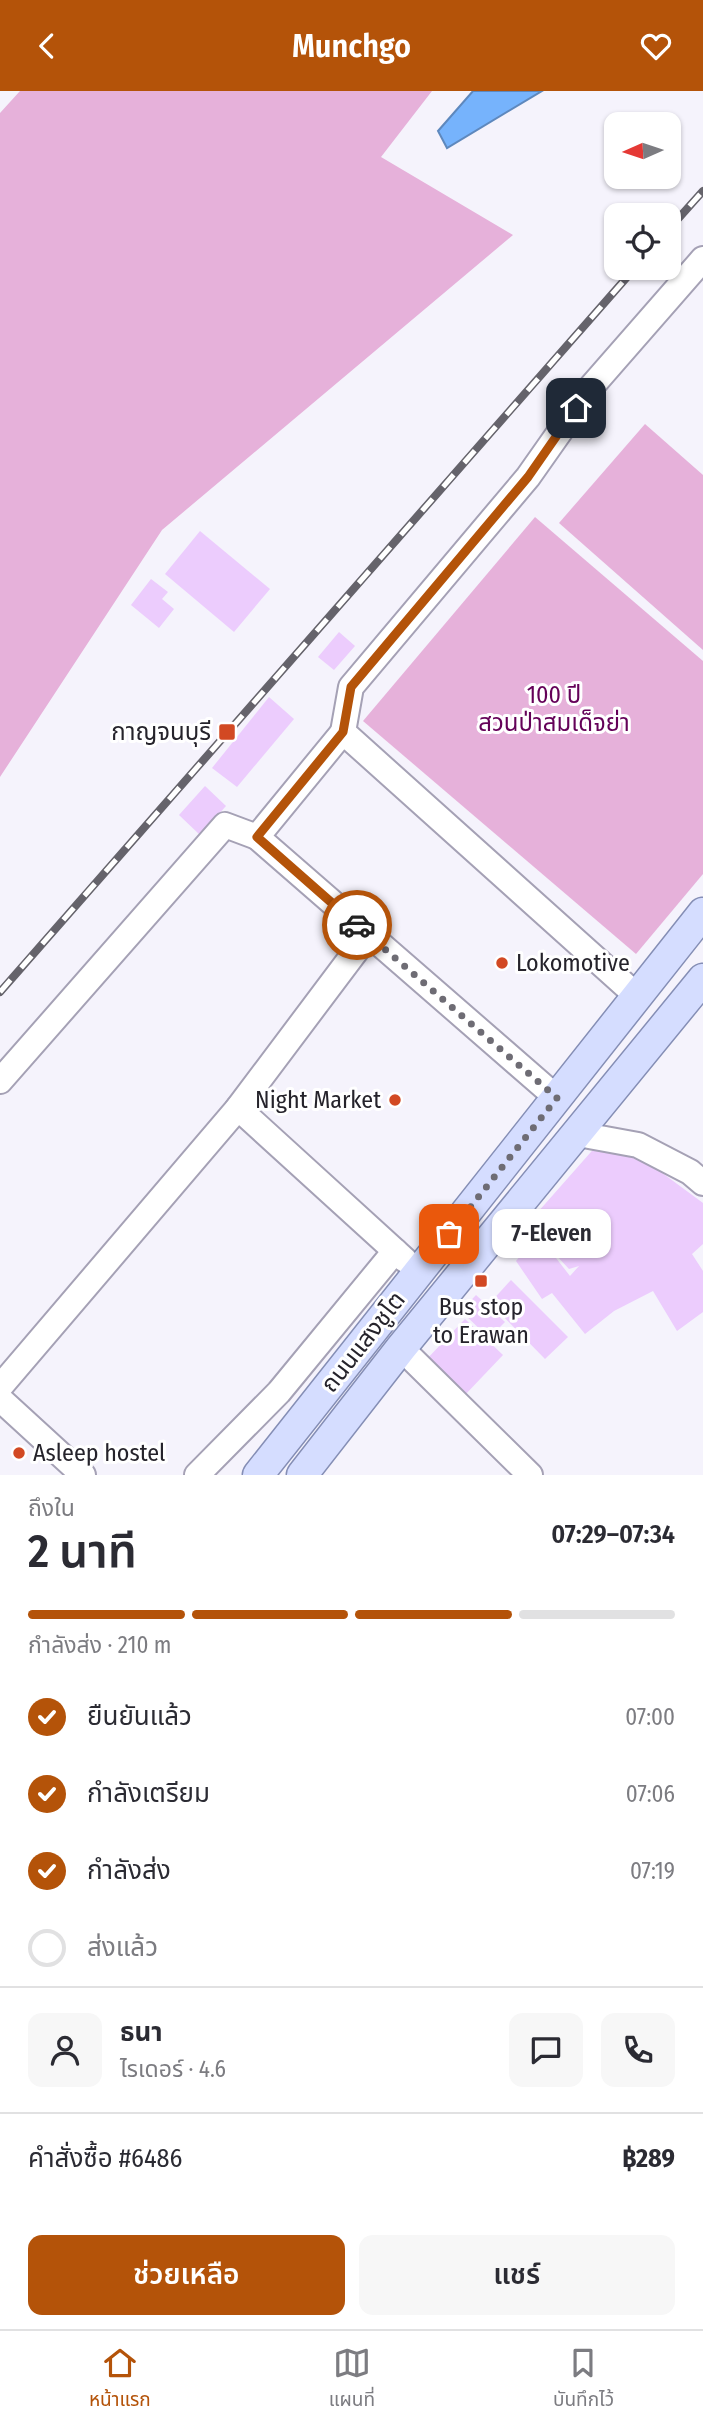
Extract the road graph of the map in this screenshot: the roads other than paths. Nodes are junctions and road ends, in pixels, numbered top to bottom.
1 (703, 259) edge
2 (343, 732) junction
3 (257, 837) junction
4 (703, 913) edge
5 (368, 935) junction
6 (703, 979) edge
7 (636, 995) junction
8 (0, 1081) edge
9 (557, 1098) junction
10 (238, 1108) junction
11 (578, 1134) junction
12 (699, 1172) edge
13 (395, 1251) junction
14 (418, 1273) junction
15 (401, 1348) junction
16 (0, 1387) edge
17 (0, 1399) edge
18 (83, 1475) edge
19 (197, 1475) edge
20 (258, 1475) edge
21 (302, 1475) edge
22 (530, 1475) edge

1 - 2 street
2 - 3 street
2 - 7 street
3 - 5 street
3 - 8 street
4 - 7 main road, ถนนแสงชูโต
5 - 9 street
5 - 10 street
6 - 11 main road, ถนนแสงชูโต
7 - 9 main road, ถนนแสงชูโต
9 - 14 main road, ถนนแสงชูโต
10 - 13 street
10 - 16 street
11 - 12 street
11 - 15 main road, ถนนแสงชูโต
13 - 14 street
13 - 19 street
14 - 20 main road, ถนนแสงชูโต
15 - 21 main road, ถนนแสงชูโต
15 - 22 street
17 - 18 street

